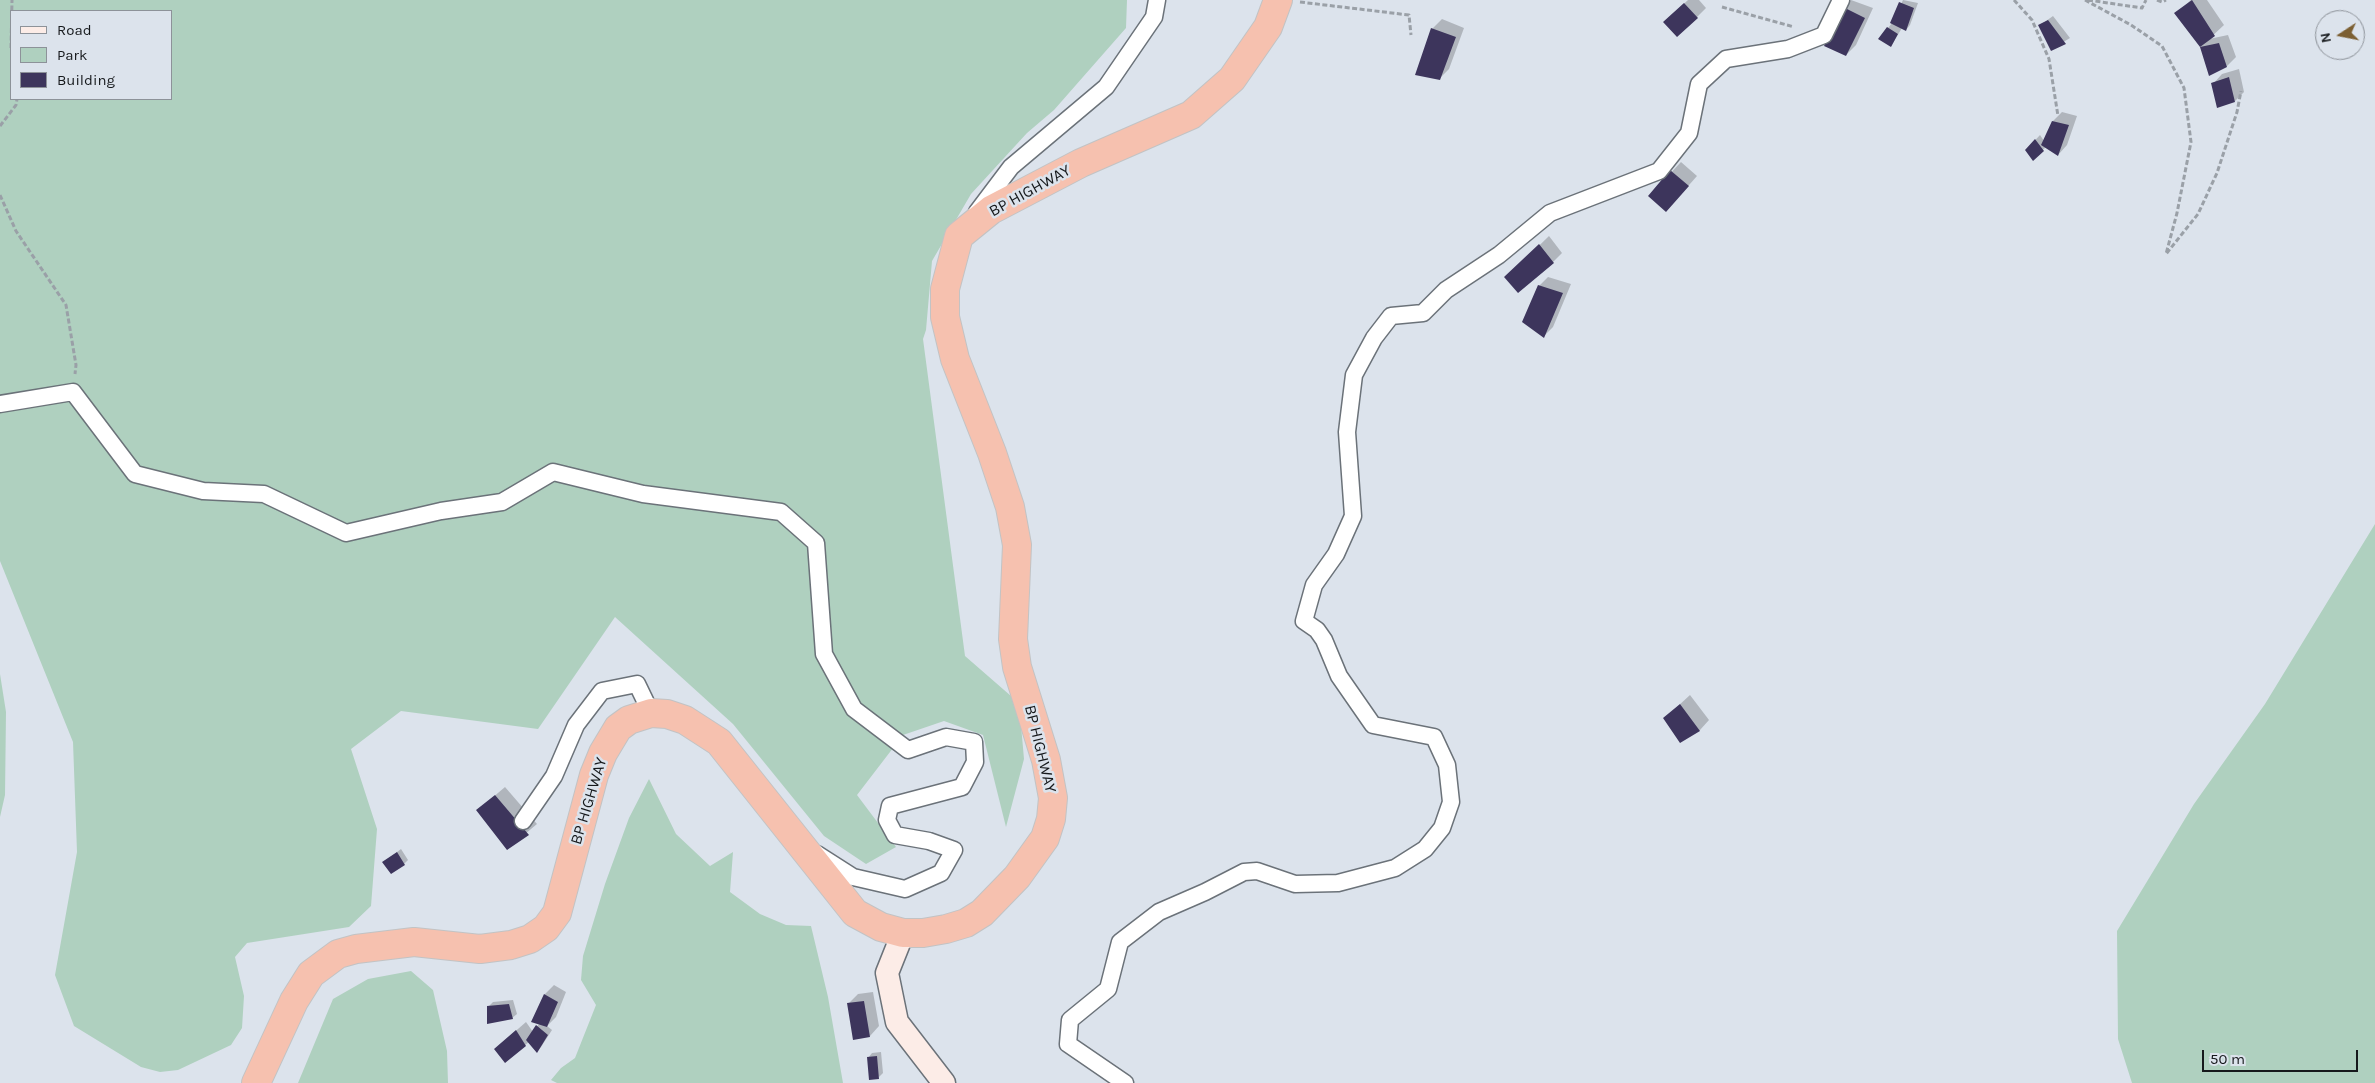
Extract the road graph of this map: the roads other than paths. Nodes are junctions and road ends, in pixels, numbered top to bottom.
1 (1157, 0) edge
2 (1841, 0) edge
3 (1286, 1) edge
4 (959, 236) junction
5 (0, 404) edge
6 (651, 713) junction
7 (523, 821) dead end
8 (800, 843) junction
9 (903, 933) junction
10 (256, 1083) edge
11 (944, 1083) edge
12 (1125, 1083) edge

1 - 4 street
2 - 12 street
3 - 4 highway, BP HIGHWAY
4 - 9 highway, BP HIGHWAY
5 - 8 street
6 - 7 street
6 - 8 highway, BP HIGHWAY
6 - 10 highway, BP HIGHWAY
8 - 9 highway, BP HIGHWAY
9 - 11 street

